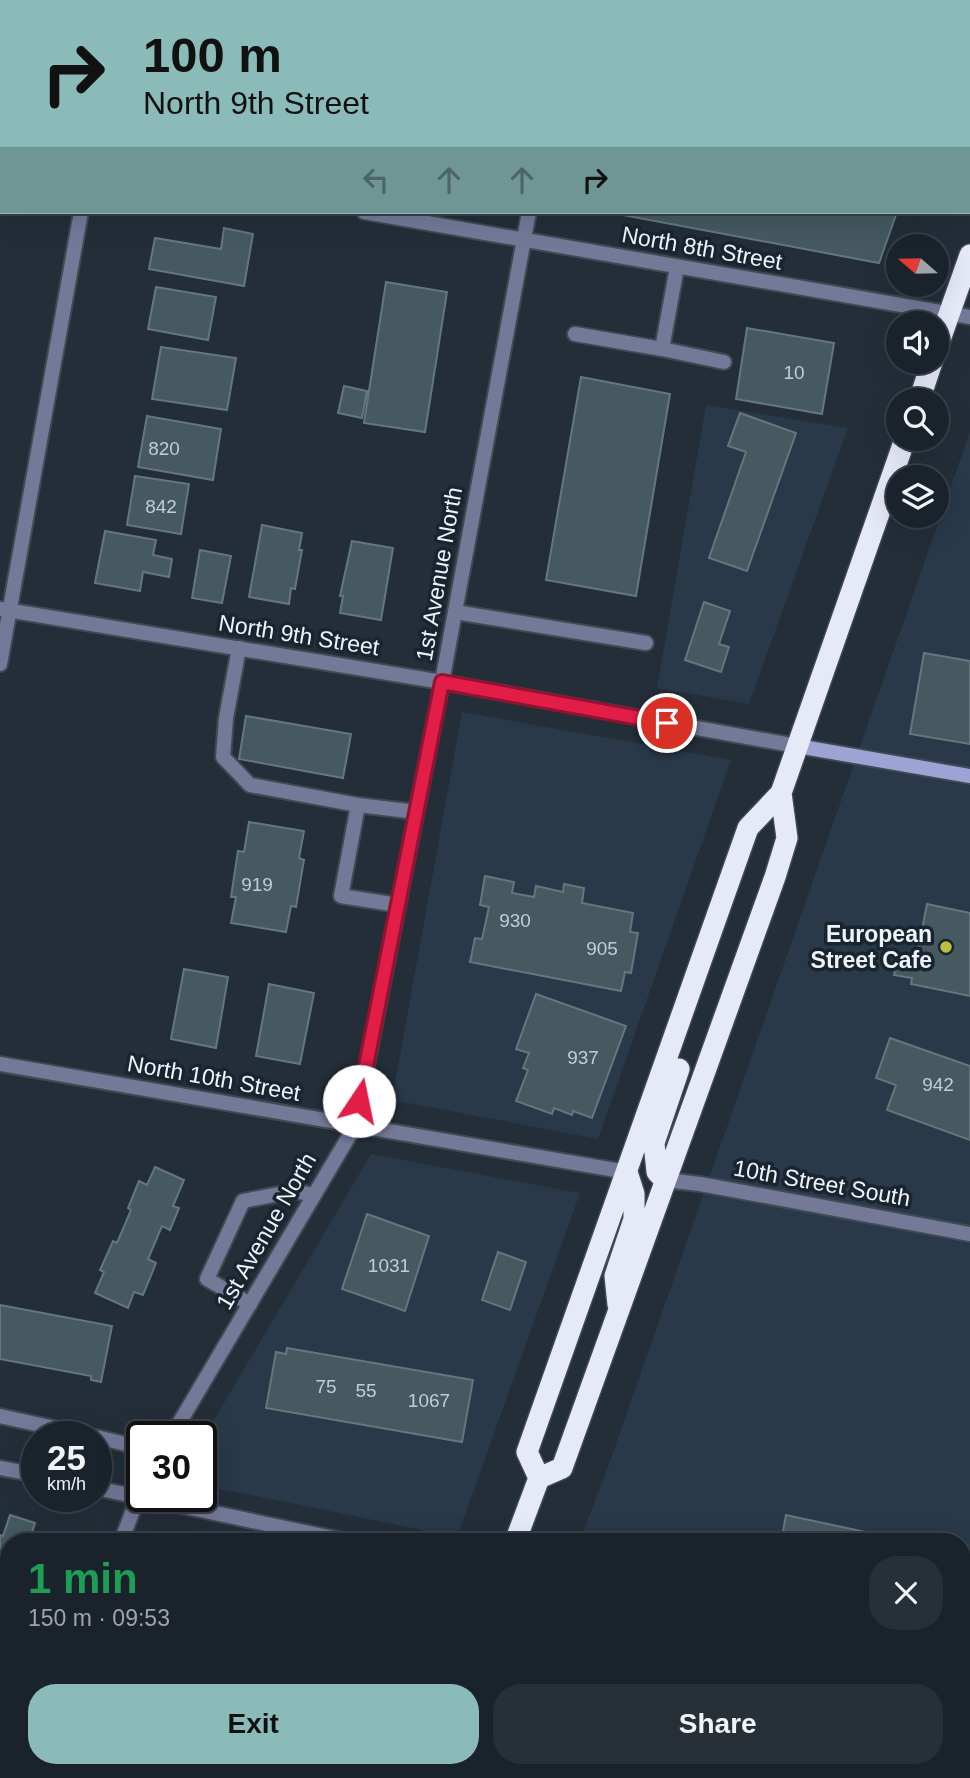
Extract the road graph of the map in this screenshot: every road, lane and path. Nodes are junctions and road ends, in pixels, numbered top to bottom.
1 (80, 214) edge
2 (375, 214) edge
3 (529, 214) edge
4 (523, 241) junction
5 (970, 255) edge
6 (677, 267) junction
7 (960, 316) edge
8 (949, 332) edge
9 (575, 334) dead end
10 (662, 349) junction
11 (724, 362) dead end
12 (901, 451) edge
13 (5, 610) edge
14 (455, 611) junction
15 (646, 643) dead end
16 (239, 648) junction
17 (0, 664) edge
18 (442, 682) junction
19 (797, 746) junction
20 (970, 776) edge
21 (781, 793) junction
22 (358, 805) junction
23 (416, 813) junction
24 (398, 905) junction
25 (674, 1040) junction
26 (0, 1064) edge
27 (355, 1126) junction
28 (628, 1172) junction
29 (665, 1180) junction
30 (314, 1195) junction
31 (970, 1234) edge
32 (250, 1304) junction
33 (618, 1311) junction
34 (0, 1416) edge
35 (23, 1421) edge
36 (181, 1421) edge
37 (0, 1468) edge
38 (21, 1472) edge
39 (539, 1478) junction
40 (217, 1510) edge
41 (132, 1512) edge
42 (124, 1533) edge
43 (314, 1533) edge
44 (519, 1533) edge

1 - 13 street
2 - 4 street, North 8th Street
3 - 4 street, 1st Avenue North
4 - 6 street, North 8th Street
4 - 14 street, 1st Avenue North
5 - 7 highway
6 - 7 street, North 8th Street
6 - 10 street
7 - 8 highway
9 - 10 street
10 - 11 street
12 - 19 highway
13 - 16 street, North 9th Street
13 - 17 street
14 - 15 street
14 - 18 street, 1st Avenue North
16 - 18 street, North 9th Street
16 - 22 street
18 - 19 street, North 9th Street
18 - 23 street, 1st Avenue North
19 - 20 street
19 - 21 highway
21 - 25 highway
21 - 29 highway
22 - 23 street
22 - 24 street
23 - 24 street, 1st Avenue North
24 - 27 street, 1st Avenue North
25 - 28 highway
25 - 29 highway
26 - 27 street, North 10th Street
27 - 28 street, North 10th Street
27 - 30 street, 1st Avenue North
28 - 33 highway
28 - 39 highway
29 - 31 street, 10th Street South
29 - 33 highway
30 - 32 street, 1st Avenue North
30 - 32 street
32 - 36 street, 1st Avenue North
33 - 39 highway
34 - 35 street
37 - 38 street
39 - 44 highway
40 - 43 street
41 - 42 street

